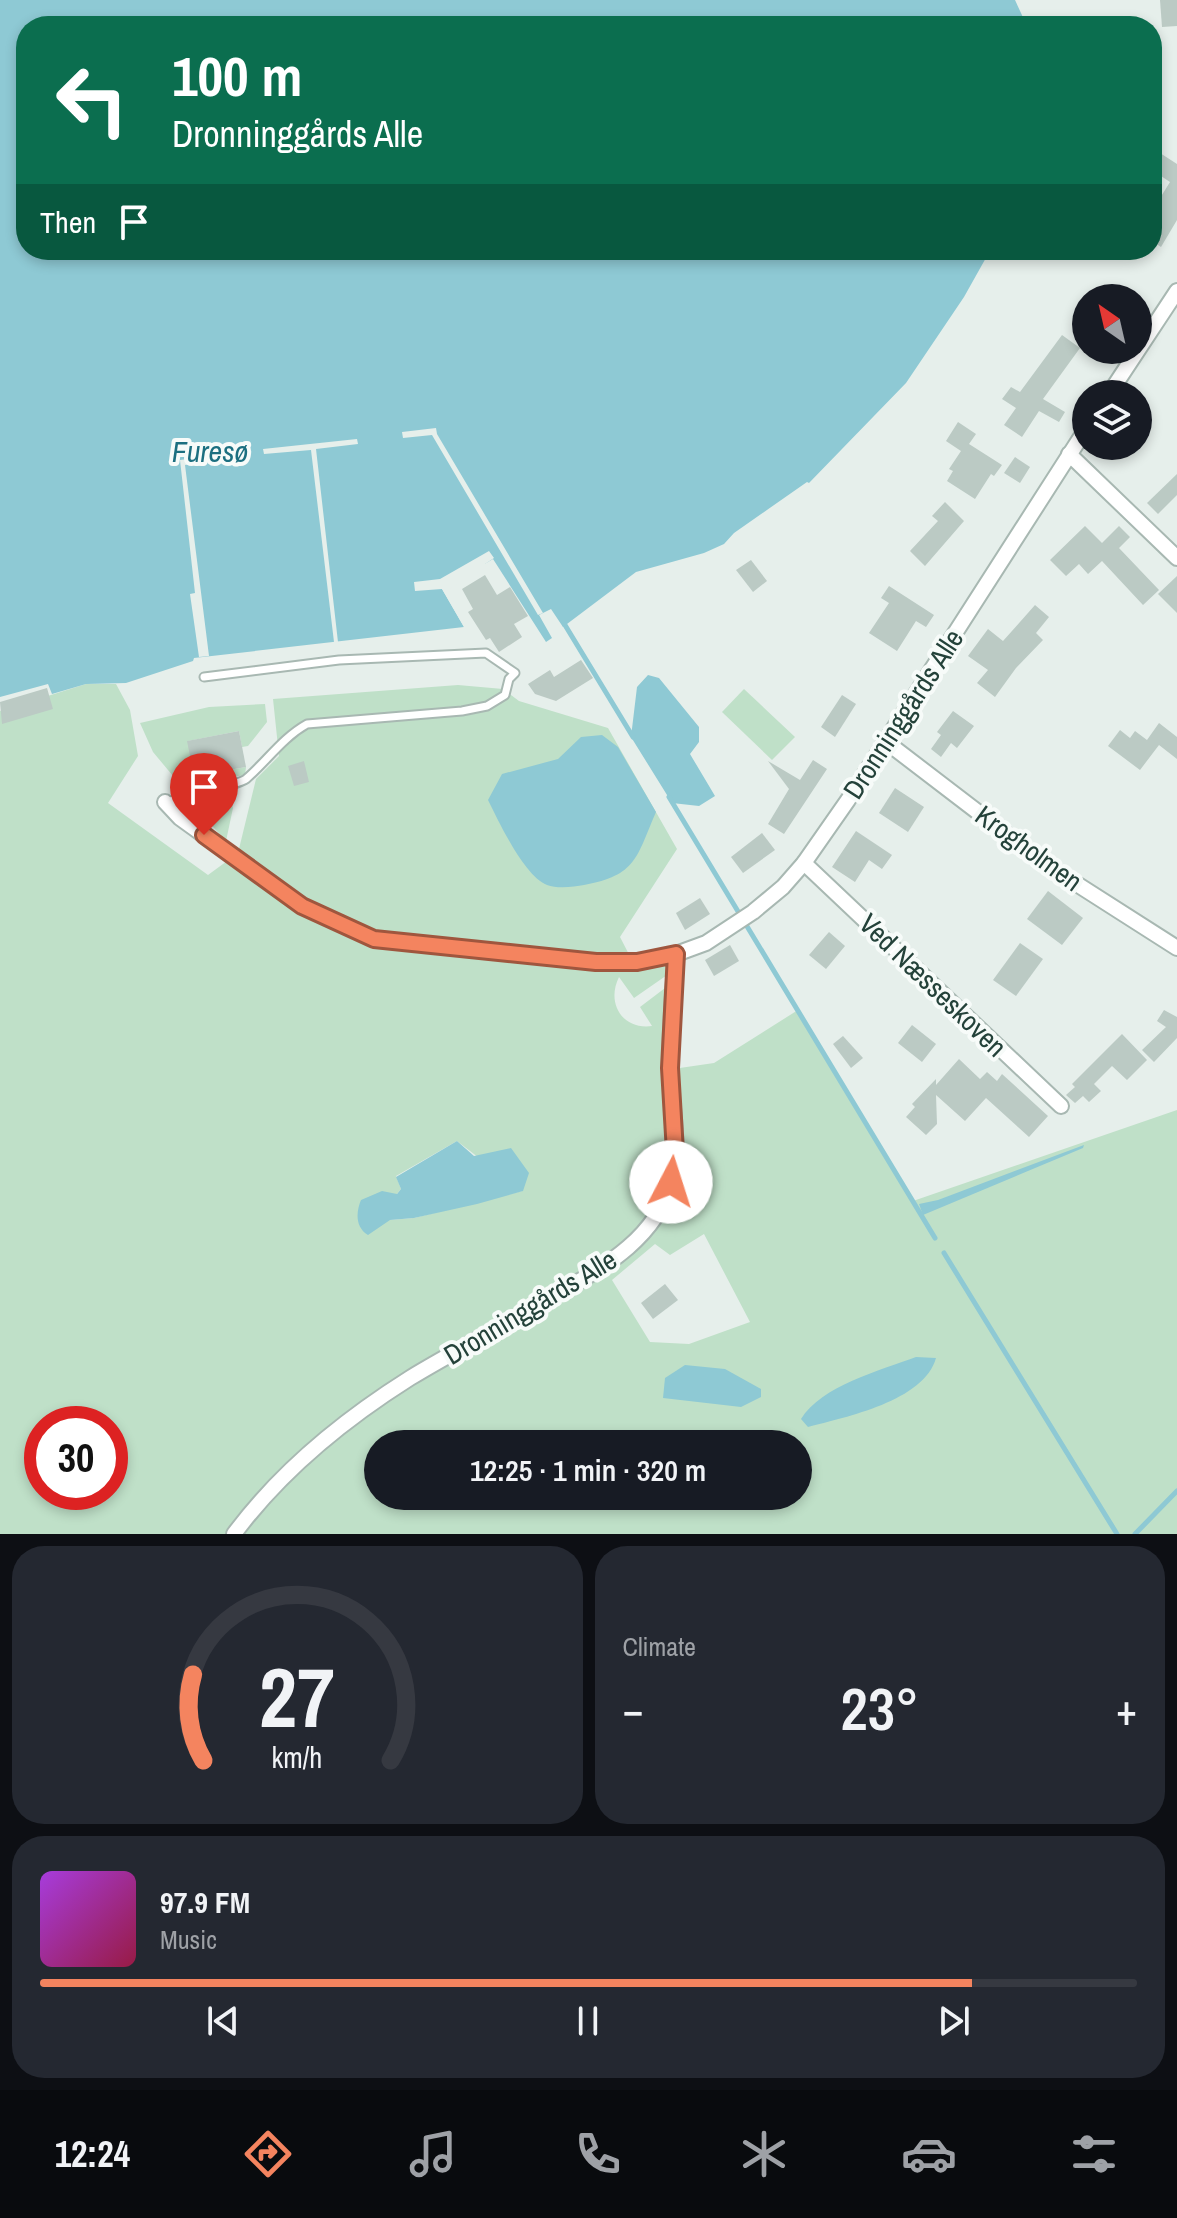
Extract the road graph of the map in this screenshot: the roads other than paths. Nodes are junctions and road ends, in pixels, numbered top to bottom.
1 (1177, 291) edge
2 (1118, 380) edge
3 (1072, 450) edge
4 (1069, 454) junction
5 (1177, 558) edge
6 (204, 677) dead end
7 (885, 741) junction
8 (165, 802) joint
9 (804, 863) junction
10 (1177, 948) edge
11 (676, 954) junction
12 (1061, 1106) dead end
13 (234, 1534) edge

1 - 2 street
3 - 4 street, Dronninggårds Alle
4 - 5 street
4 - 7 street, Dronninggårds Alle
6 - 8 lane
7 - 9 street, Dronninggårds Alle
7 - 10 street, Krogholmen
8 - 11 street, Dronninggårds Alle
9 - 11 street, Dronninggårds Alle
9 - 12 street, Ved Næsseskoven
11 - 13 street, Dronninggårds Alle

